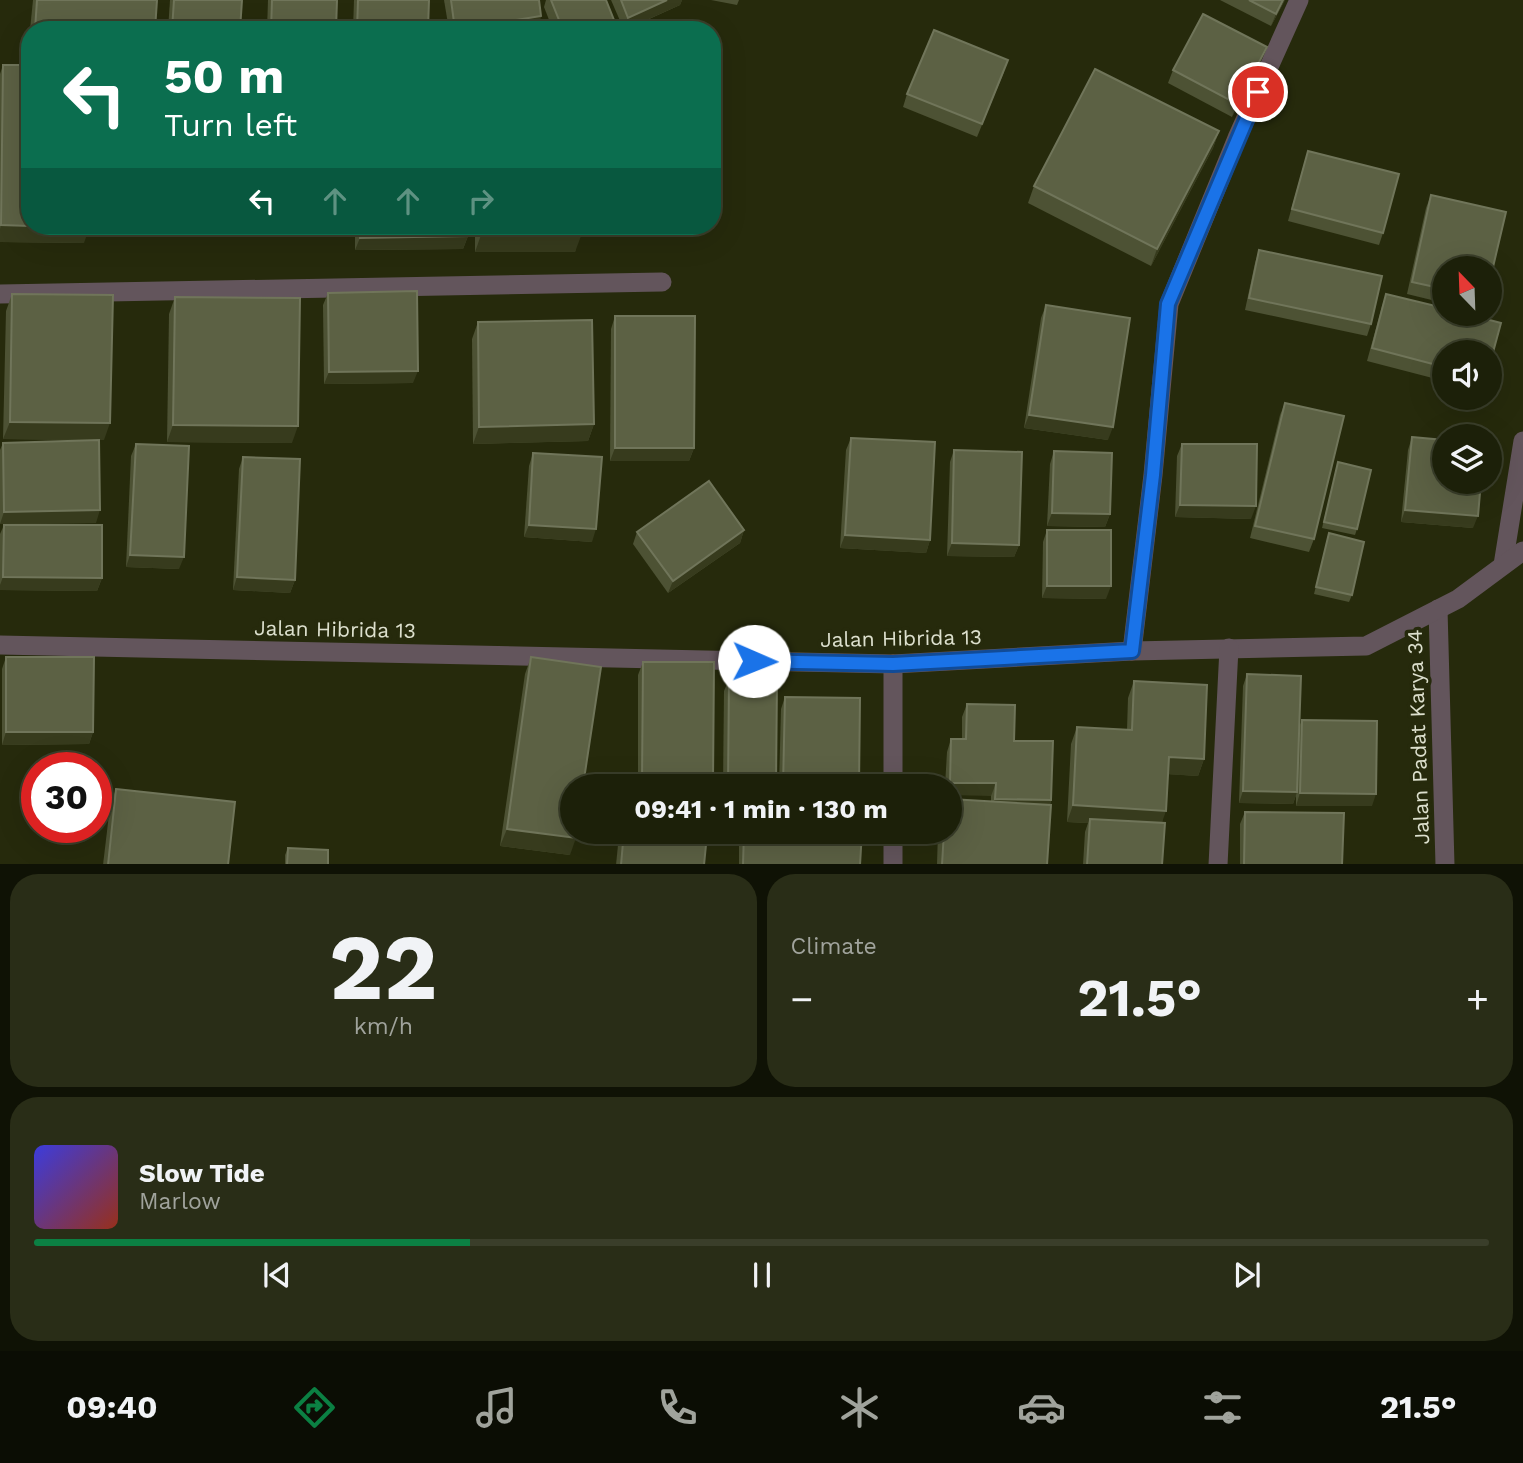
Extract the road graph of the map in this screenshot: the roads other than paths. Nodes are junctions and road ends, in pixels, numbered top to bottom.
1 (1300, 0) edge
2 (662, 282) dead end
3 (0, 294) edge
4 (1523, 441) edge
5 (1523, 551) edge
6 (1503, 565) junction
7 (1438, 609) junction
8 (0, 645) edge
9 (1229, 648) junction
10 (1132, 651) junction
11 (893, 664) junction
12 (893, 774) edge
13 (893, 844) edge
14 (892, 864) edge
15 (1218, 864) edge
16 (1445, 864) edge

1 - 10 street
2 - 3 street
4 - 6 street
5 - 6 street, Jalan Hibrida 13
6 - 7 street, Jalan Hibrida 13
7 - 9 street, Jalan Hibrida 13
7 - 16 street, Jalan Padat Karya 34
8 - 11 street, Jalan Hibrida 13
9 - 10 street, Jalan Hibrida 13
9 - 15 street
10 - 11 street, Jalan Hibrida 13
11 - 12 street
13 - 14 street

